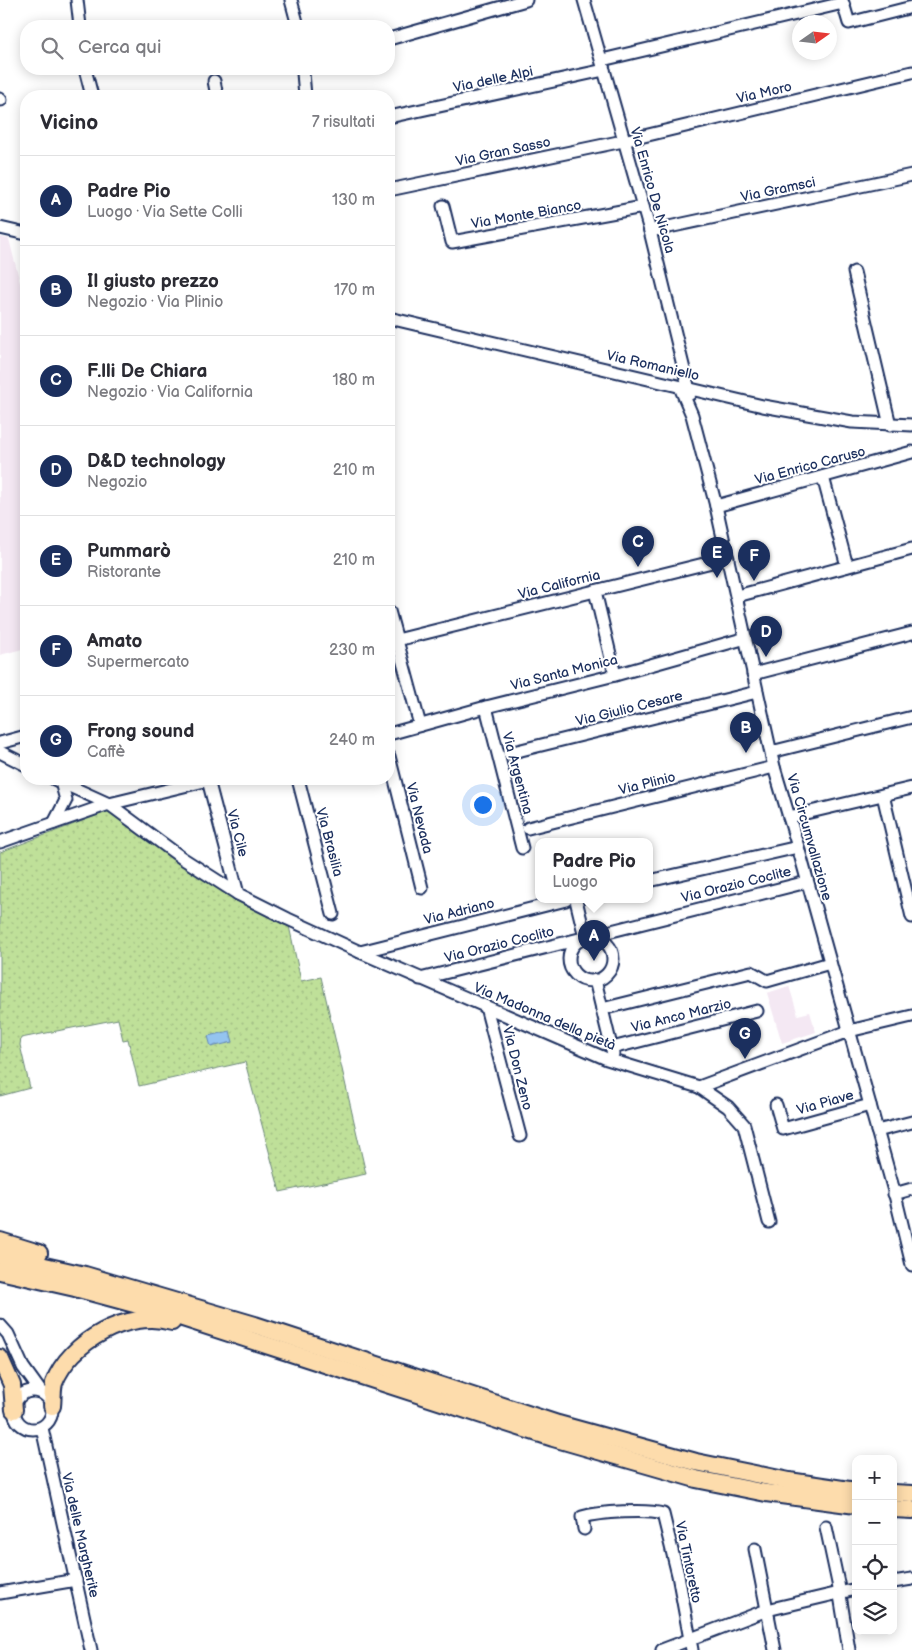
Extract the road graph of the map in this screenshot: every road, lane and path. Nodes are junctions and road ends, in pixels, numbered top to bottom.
1 (77, 0) edge
2 (292, 0) edge
3 (526, 0) edge
4 (584, 0) edge
5 (912, 7) edge
6 (79, 20) edge
7 (297, 20) edge
8 (395, 37) edge
9 (603, 65) junction
10 (912, 72) edge
11 (87, 75) edge
12 (303, 75) edge
13 (214, 81) dead end
14 (90, 90) edge
15 (215, 90) edge
16 (304, 90) edge
17 (395, 116) edge
18 (623, 141) junction
19 (912, 175) edge
20 (395, 189) edge
21 (442, 206) dead end
22 (643, 207) junction
23 (0, 228) edge
24 (650, 231) junction
25 (20, 233) edge
26 (854, 272) dead end
27 (395, 319) edge
28 (684, 387) junction
29 (702, 391) junction
30 (693, 410) junction
31 (890, 425) junction
32 (912, 425) edge
33 (912, 452) edge
34 (823, 477) junction
35 (716, 506) junction
36 (912, 549) edge
37 (728, 558) junction
38 (847, 566) junction
39 (595, 591) junction
40 (736, 596) junction
41 (395, 633) edge
42 (912, 633) edge
43 (746, 638) junction
44 (397, 640) junction
45 (753, 674) junction
46 (615, 675) junction
47 (757, 692) junction
48 (486, 707) junction
49 (912, 717) edge
50 (420, 725) junction
51 (395, 732) edge
52 (20, 738) edge
53 (0, 743) edge
54 (0, 752) edge
55 (771, 752) junction
56 (509, 753) dead end
57 (20, 762) edge
58 (774, 767) junction
59 (395, 780) edge
60 (60, 785) edge
61 (69, 785) edge
62 (186, 785) edge
63 (211, 785) edge
64 (300, 785) edge
65 (912, 788) edge
66 (884, 795) junction
67 (109, 804) junction
68 (789, 817) junction
69 (54, 823) junction
70 (528, 828) dead end
71 (0, 842) edge
72 (798, 847) junction
73 (522, 848) dead end
74 (653, 880) edge
75 (807, 882) junction
76 (422, 888) dead end
77 (238, 894) junction
78 (554, 903) edge
79 (577, 903) edge
80 (333, 914) dead end
81 (912, 918) edge
82 (585, 937) junction
83 (360, 952) junction
84 (830, 963) junction
85 (420, 979) junction
86 (595, 980) junction
87 (486, 1007) junction
88 (602, 1009) junction
89 (757, 1011) dead end
90 (912, 1016) edge
91 (849, 1032) junction
92 (612, 1048) junction
93 (615, 1062) junction
94 (699, 1087) junction
95 (776, 1105) dead end
96 (870, 1105) junction
97 (912, 1122) edge
98 (877, 1131) junction
99 (520, 1136) dead end
100 (912, 1189) edge
101 (894, 1194) junction
102 (769, 1222) dead end
103 (0, 1241) edge
104 (0, 1256) edge
105 (911, 1259) edge
106 (0, 1271) edge
107 (114, 1283) junction
108 (0, 1325) edge
109 (293, 1353) junction
110 (0, 1358) edge
111 (22, 1367) junction
112 (40, 1392) junction
113 (22, 1394) junction
114 (52, 1406) junction
115 (14, 1410) junction
116 (42, 1428) junction
117 (555, 1431) junction
118 (852, 1490) edge
119 (897, 1493) edge
120 (912, 1494) edge
121 (852, 1504) edge
122 (897, 1509) edge
123 (912, 1510) edge
124 (826, 1527) dead end
125 (584, 1529) dead end
126 (755, 1549) dead end
127 (912, 1579) edge
128 (76, 1580) junction
129 (897, 1581) edge
130 (852, 1590) edge
131 (840, 1592) junction
132 (0, 1593) edge
133 (767, 1610) junction
134 (691, 1645) edge
135 (91, 1650) edge
136 (662, 1650) edge
137 (775, 1650) edge
138 (849, 1650) edge

1 - 6 street
2 - 7 street
3 - 8 street
4 - 9 street, Via Enrico De Nicola
5 - 9 street, Via delle Alpi
9 - 17 street, Via delle Alpi
9 - 18 street, Via Enrico De Nicola
10 - 18 street, Via Moro
11 - 14 street
12 - 16 street
13 - 15 street
18 - 20 street, Via Gran Sasso
18 - 22 street, Via Enrico De Nicola
19 - 24 street, Via Gramsci
21 - 22 street, Via Monte Bianco
22 - 24 street, Via Enrico De Nicola
23 - 25 street
24 - 28 street, Via Enrico De Nicola
26 - 31 street
27 - 28 street, Via Romaniello
28 - 29 street, Via Romaniello
28 - 30 street, Via Circumvallazione
29 - 30 street
29 - 31 street, Via Romaniello
30 - 35 street, Via Circumvallazione
31 - 32 street, Via Romaniello
33 - 34 street, Via Enrico Caruso
34 - 35 street, Via Enrico Caruso
34 - 38 street
35 - 37 street, Via Circumvallazione
36 - 38 street
37 - 39 street, Via California
37 - 40 street, Via Circumvallazione
38 - 40 street
39 - 44 street, Via California
39 - 46 street
40 - 43 street, Via Circumvallazione
41 - 44 street
42 - 45 street
43 - 45 street, Via Circumvallazione
43 - 46 street, Via Santa Monica
44 - 50 street
45 - 47 street, Via Circumvallazione
46 - 48 street, Via Santa Monica
47 - 55 street, Via Circumvallazione
47 - 56 street, Via Giulio Cesare
48 - 50 street, Via Santa Monica
48 - 73 street, Via Argentina
49 - 55 street
50 - 51 street, Via Santa Monica
52 - 53 street
54 - 57 street
55 - 58 street, Via Circumvallazione
58 - 68 street, Via Circumvallazione
58 - 70 street, Via Plinio
59 - 76 street, Via Nevada
60 - 69 street
61 - 67 street, Via Madonna della pietà
62 - 67 street
63 - 77 street, Via Cile
64 - 80 street, Via Brasilia
65 - 66 street
66 - 68 street
66 - 81 street
67 - 69 street
67 - 77 street, Via Madonna della pietà
68 - 72 street, Via Circumvallazione
69 - 71 street
72 - 74 street
72 - 75 street, Via Circumvallazione
75 - 82 street, Via Orazio Coclite
75 - 84 street, Via Circumvallazione
77 - 83 street, Via Madonna della pietà
78 - 83 street, Via Adriano
79 - 82 street
82 - 85 street, Via Orazio Coclito
82 - 86 street
82 - 86 street
83 - 85 street, Via Madonna della pietà
84 - 88 street
84 - 91 street, Via Circumvallazione
85 - 87 street, Via Madonna della pietà
86 - 88 street
87 - 93 street, Via Madonna della pietà
87 - 99 street, Via Don Zeno
88 - 92 street
89 - 92 street, Via Anco Marzio
90 - 91 street
91 - 94 street
91 - 96 street, Via Circumvallazione
92 - 93 street
93 - 94 street, Via Madonna della pietà
94 - 102 street
95 - 96 street, Via Piave
96 - 98 street, Via Circumvallazione
97 - 98 street
98 - 101 street, Via Circumvallazione
100 - 101 street
101 - 105 street, Via Circumvallazione
103 - 107 highway
104 - 107 highway
106 - 109 highway
107 - 117 highway
108 - 111 street
109 - 114 highway
109 - 117 highway
110 - 115 highway
111 - 112 street
111 - 113 street
112 - 113 street
112 - 114 street
113 - 115 street
114 - 116 street
115 - 116 street
116 - 128 street, Via delle Margherite
117 - 118 highway
117 - 121 highway
119 - 120 highway
122 - 123 highway
124 - 131 street
125 - 134 street, Via Tintoretto
126 - 133 street
127 - 129 street
128 - 132 street
128 - 135 street, Via delle Margherite
130 - 131 street
131 - 133 street
131 - 138 street
133 - 134 street
133 - 137 street
134 - 136 street

